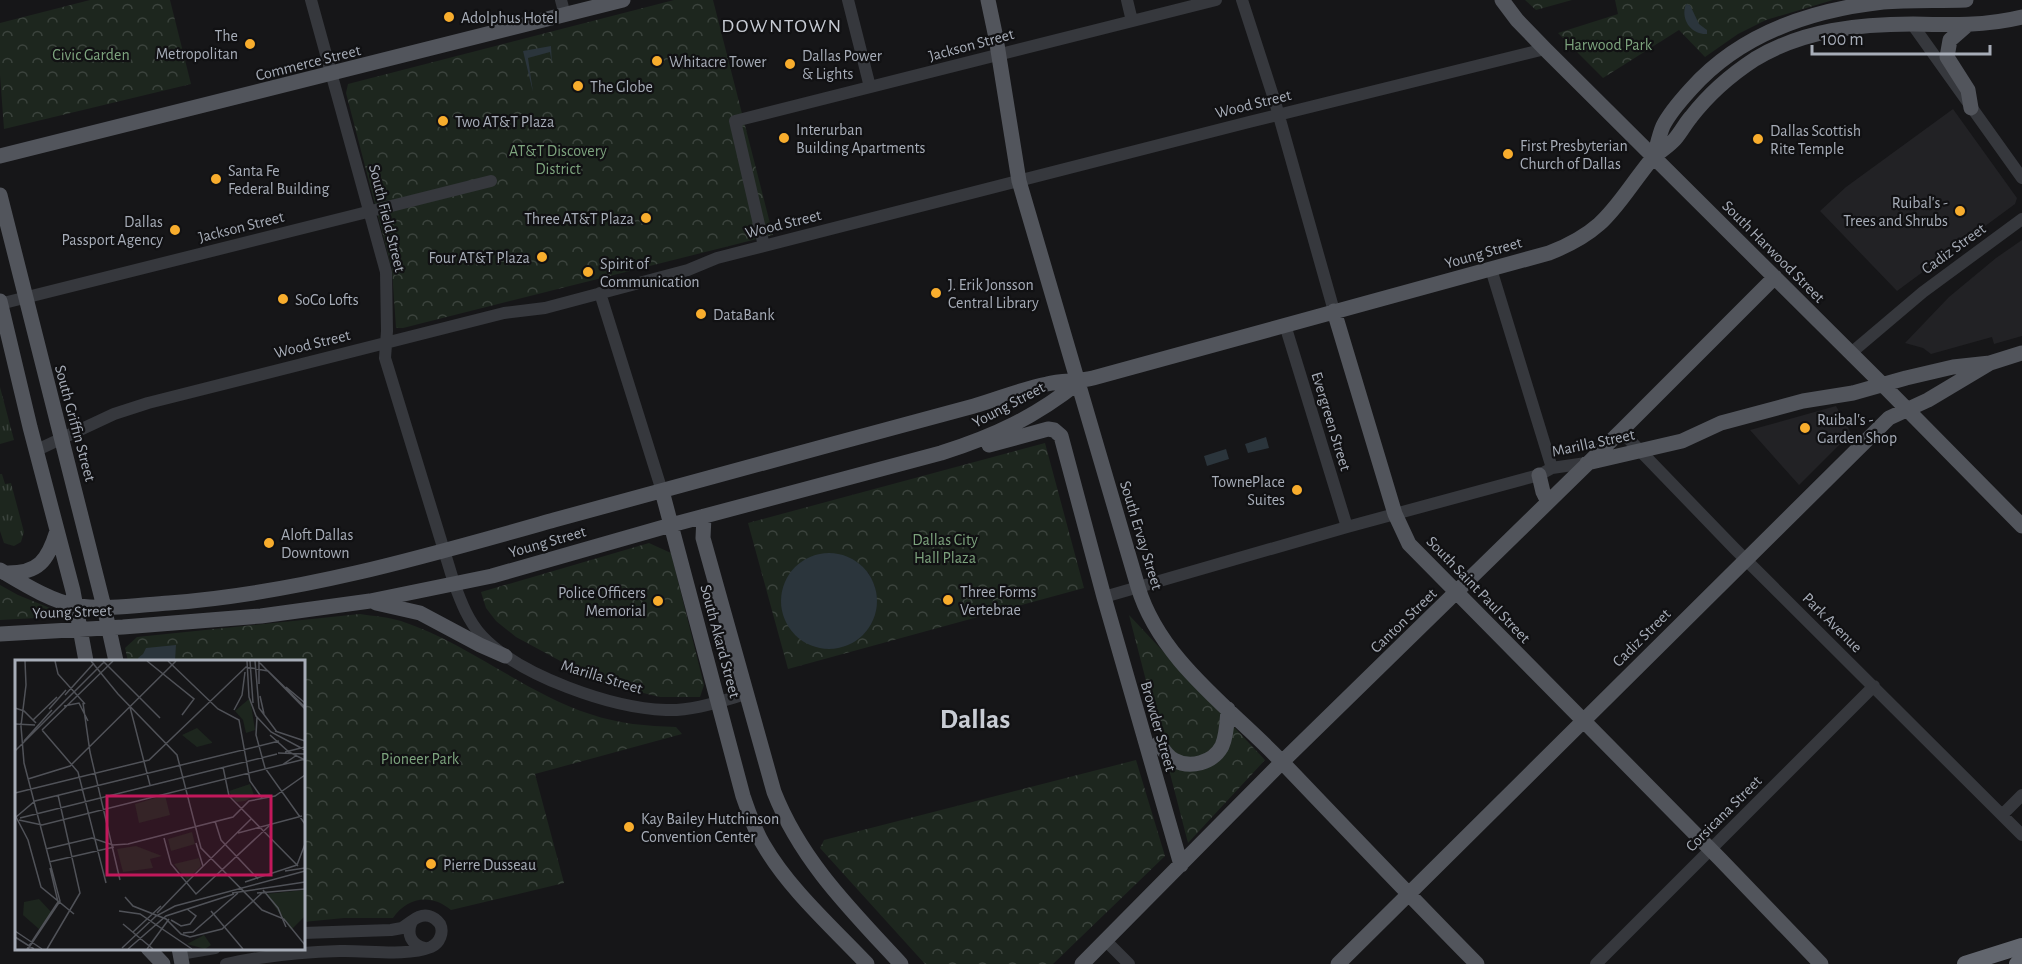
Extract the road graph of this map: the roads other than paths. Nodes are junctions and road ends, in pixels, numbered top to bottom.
1 (311, 0) edge
2 (623, 0) edge
3 (848, 0) edge
4 (988, 0) edge
5 (1127, 0) edge
6 (1216, 0) edge
7 (1242, 0) edge
8 (1502, 0) edge
9 (1898, 0) edge
10 (1966, 0) edge
11 (1854, 3) edge
12 (563, 8) edge
13 (2022, 17) edge
14 (1132, 21) junction
15 (1912, 24) junction
16 (1966, 26) junction
17 (1545, 49) junction
18 (998, 53) junction
19 (332, 74) junction
20 (870, 87) junction
21 (1971, 108) junction
22 (1278, 115) junction
23 (0, 156) edge
24 (1654, 157) junction
25 (2022, 178) edge
26 (491, 181) dead end
27 (1019, 181) junction
28 (0, 195) edge
29 (370, 211) junction
30 (2022, 219) edge
31 (764, 246) junction
32 (1491, 269) junction
33 (1775, 277) junction
34 (600, 293) junction
35 (24, 297) junction
36 (0, 303) edge
37 (1334, 311) junction
38 (1286, 325) junction
39 (386, 343) junction
40 (1851, 353) junction
41 (2022, 353) edge
42 (1990, 363) junction
43 (1078, 382) junction
44 (1882, 384) junction
45 (1907, 410) junction
46 (1621, 431) junction
47 (61, 438) junction
48 (37, 450) junction
49 (1641, 451) junction
50 (941, 453) junction
51 (1586, 464) junction
52 (1546, 471) junction
53 (663, 491) junction
54 (1548, 502) junction
55 (1395, 514) junction
56 (704, 516) junction
57 (671, 525) junction
58 (2022, 526) edge
59 (1347, 527) junction
60 (57, 531) junction
61 (444, 551) junction
62 (1746, 560) junction
63 (3, 571) edge
64 (454, 583) junction
65 (1138, 587) junction
66 (1457, 592) junction
67 (1104, 597) junction
68 (370, 601) junction
69 (76, 606) junction
70 (104, 607) junction
71 (109, 628) junction
72 (80, 629) junction
73 (0, 634) edge
74 (505, 656) junction
75 (86, 660) edge
76 (116, 660) edge
77 (1874, 686) junction
78 (746, 694) junction
79 (718, 702) junction
80 (1228, 709) junction
81 (1583, 721) junction
82 (1282, 762) junction
83 (2022, 795) edge
84 (1161, 799) junction
85 (2002, 815) junction
86 (2022, 835) edge
87 (1710, 849) junction
88 (1181, 865) junction
89 (1409, 895) junction
90 (412, 921) junction
91 (304, 933) edge
92 (1105, 940) junction
93 (2022, 946) edge
94 (425, 948) junction
95 (148, 949) edge
96 (149, 949) edge
97 (210, 949) edge
98 (180, 955) edge
99 (2022, 962) edge
100 (152, 964) edge
101 (163, 964) edge
102 (225, 964) edge
103 (867, 964) edge
104 (901, 964) edge
105 (1082, 964) edge
106 (1129, 964) edge
107 (1338, 964) edge
108 (1477, 964) edge
109 (1596, 964) edge
110 (1821, 964) edge
111 (1965, 964) edge
112 (2017, 964) edge

1 - 19 street, South Field Street
2 - 12 main road, Commerce Street
3 - 20 street
4 - 18 main road, South Ervay Street
5 - 14 street
6 - 14 street, Jackson Street
7 - 22 street, South Saint Paul Street
8 - 17 main road, South Harwood Street
9 - 10 main road
9 - 11 main road, Young Street
9 - 15 main road
11 - 24 main road, Young Street
12 - 19 main road, Commerce Street
13 - 16 main road
14 - 18 street, Jackson Street
15 - 16 main road
15 - 21 street
15 - 24 main road, Young Street
16 - 21 main road
17 - 22 street, Wood Street
17 - 24 main road, South Harwood Street
18 - 20 street, Jackson Street
18 - 27 main road, South Ervay Street
19 - 23 main road, Commerce Street
19 - 29 street, South Field Street
20 - 31 street, Jackson Street
21 - 25 street
22 - 27 street, Wood Street
22 - 37 street, South Saint Paul Street
24 - 32 main road, Young Street
24 - 33 main road, South Harwood Street
26 - 29 street, Jackson Street
27 - 31 street, Wood Street
27 - 43 main road, South Ervay Street
28 - 35 main road, South Griffin Street
29 - 35 street, Jackson Street
29 - 39 street, South Field Street
30 - 40 street, Cadiz Street
31 - 34 street, Wood Street
32 - 37 main road, Young Street
32 - 52 street
33 - 40 main road, South Harwood Street
33 - 46 main road, Canton Street
34 - 39 street, Wood Street
34 - 53 street, South Akard Street
35 - 36 street, Jackson Street
35 - 47 main road, South Griffin Street
36 - 48 main road
37 - 38 main road, Young Street
37 - 55 main road, South Saint Paul Street
38 - 43 main road, Young Street
38 - 59 street, Evergreen Street
39 - 47 street, Wood Street
39 - 61 street, South Field Street
40 - 44 main road, South Harwood Street
41 - 42 main road, Marilla Street
42 - 44 main road, Marilla Street
42 - 45 main road, Cadiz Street
43 - 50 main road, Young Street
43 - 53 main road, Young Street
43 - 65 main road, South Ervay Street
44 - 45 main road, South Harwood Street
44 - 49 main road, Marilla Street
45 - 58 main road, South Harwood Street
45 - 62 main road, Cadiz Street
46 - 49 street, Park Avenue
46 - 51 main road, Canton Street
47 - 48 street, Wood Street
47 - 70 main road, South Griffin Street
48 - 60 main road
49 - 51 main road, Marilla Street
49 - 62 street, Park Avenue
50 - 56 main road, Young Street
50 - 67 main road, Browder Street
51 - 52 street, Marilla Street
51 - 54 main road, Canton Street
52 - 54 main road
52 - 55 street, Marilla Street
53 - 57 main road, South Akard Street
53 - 61 main road, Young Street
54 - 66 main road, Canton Street
55 - 59 street, Marilla Street
55 - 66 main road, South Saint Paul Street
56 - 57 main road, Young Street
56 - 78 main road, South Akard Street
57 - 64 main road, Young Street
57 - 79 main road, South Akard Street
59 - 65 street, Marilla Street
60 - 63 main road
60 - 69 main road
61 - 64 street, South Field Street
61 - 70 main road, Young Street
62 - 77 street, Park Avenue
62 - 81 main road, Cadiz Street
63 - 69 main road
64 - 68 main road, Young Street
64 - 74 street, Marilla Street
65 - 67 street, Marilla Street
65 - 80 main road, South Ervay Street
66 - 81 main road, South Saint Paul Street
66 - 82 main road, Canton Street
67 - 84 main road, Browder Street
68 - 71 main road, Young Street
68 - 74 main road
69 - 70 main road, Young Street
69 - 72 main road
70 - 71 main road, South Griffin Street
71 - 72 main road, Young Street
71 - 76 main road, South Griffin Street
72 - 73 main road, Young Street
72 - 75 main road
74 - 79 street, Marilla Street
77 - 85 street, Park Avenue
77 - 87 street, Corsicana Street
78 - 79 street, Marilla Street
78 - 104 main road, South Akard Street
79 - 103 main road, South Akard Street
80 - 82 main road, South Ervay Street
80 - 84 main road
81 - 87 main road, South Saint Paul Street
81 - 89 main road, Cadiz Street
82 - 88 main road, Canton Street
82 - 89 main road, South Ervay Street
83 - 85 street
84 - 88 main road, Browder Street
85 - 86 street, Park Avenue
87 - 109 street, Corsicana Street
87 - 110 main road, South Saint Paul Street
88 - 92 main road, Canton Street
89 - 107 main road, Cadiz Street
89 - 108 main road, South Ervay Street
90 - 91 street
90 - 94 street
90 - 94 street
92 - 105 main road, Canton Street
92 - 106 street
93 - 111 highway
94 - 102 street
95 - 100 main road
96 - 101 main road
97 - 98 street
99 - 112 highway

